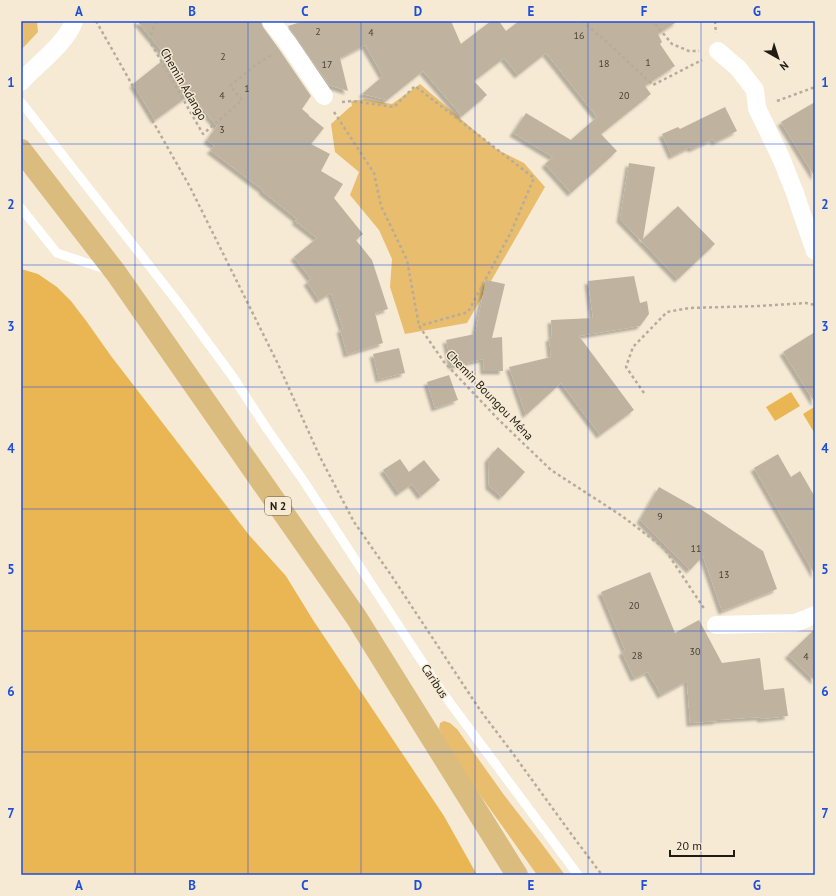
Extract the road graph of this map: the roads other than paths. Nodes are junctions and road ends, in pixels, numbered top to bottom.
1 (74, 21) edge
2 (271, 21) edge
3 (718, 51) road end
4 (21, 82) edge
5 (326, 99) road end
6 (21, 102) edge
7 (21, 150) edge
8 (21, 208) edge
9 (815, 251) edge
10 (116, 273) junction
11 (815, 615) edge
12 (716, 625) road end
13 (517, 875) edge
14 (578, 875) edge

1 - 4 street
2 - 5 street
3 - 9 street
6 - 14 lane, Caribus
7 - 10 main road, N 2
8 - 10 lane
10 - 13 main road, N 2
11 - 12 street

